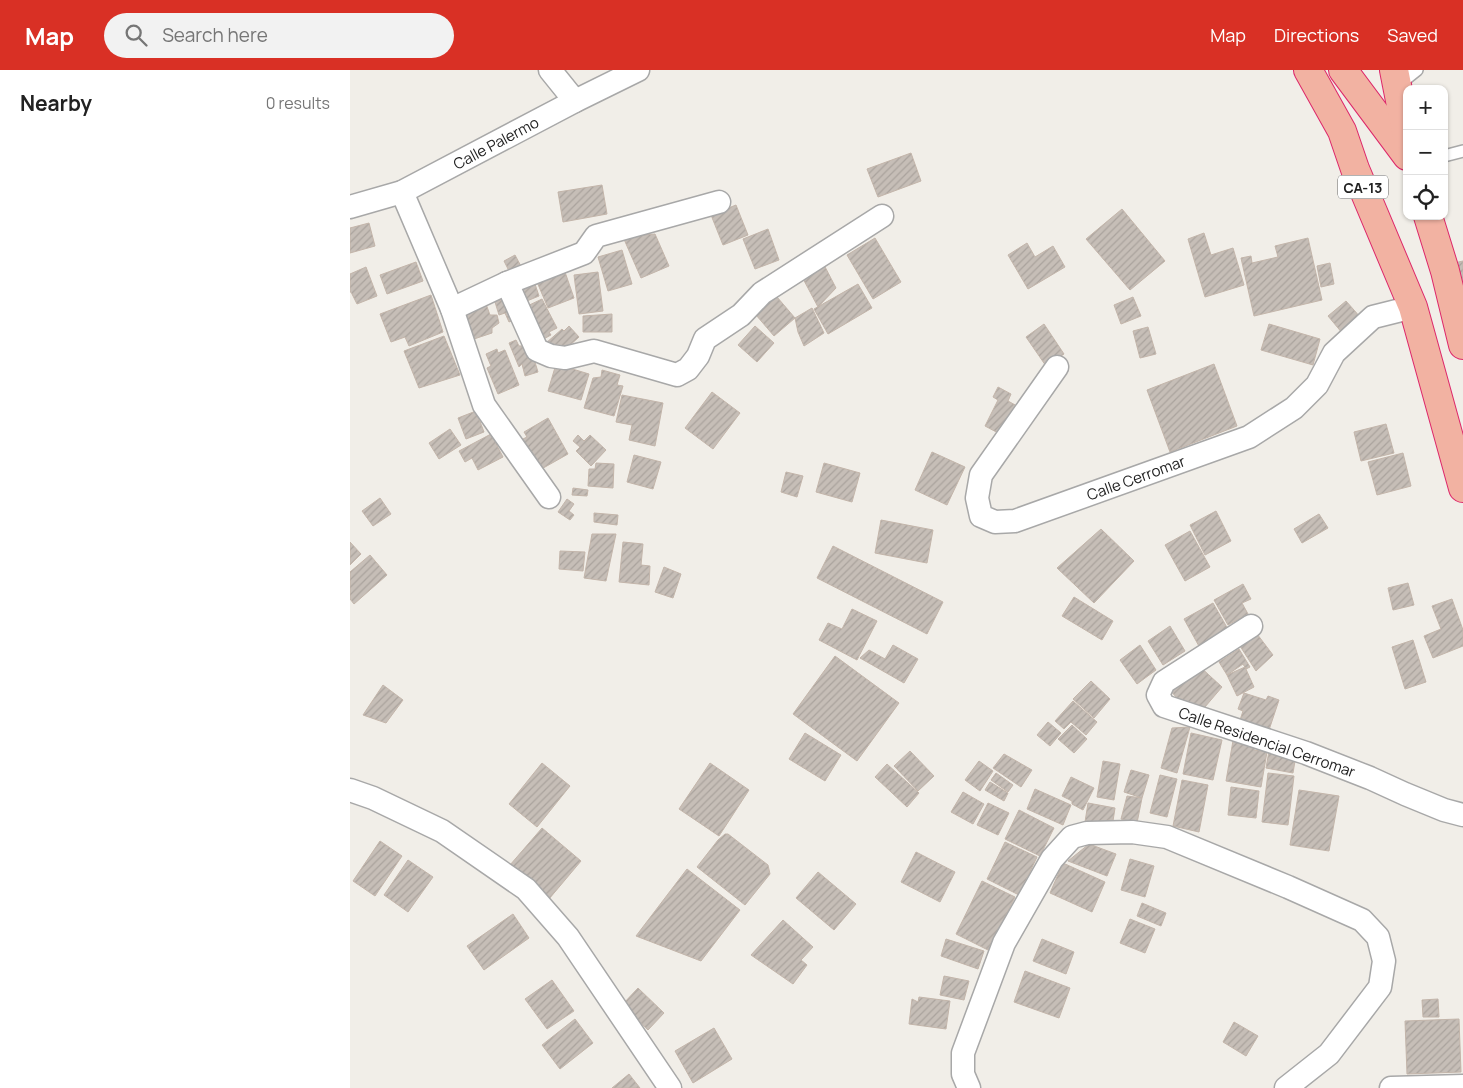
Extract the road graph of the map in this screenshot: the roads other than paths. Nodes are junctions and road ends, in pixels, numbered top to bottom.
1 (550, 70) edge
2 (638, 70) edge
3 (1308, 70) edge
4 (1343, 70) edge
5 (1403, 75) edge
6 (575, 101) junction
7 (1407, 130) edge
8 (1403, 151) edge
9 (1463, 151) edge
10 (1448, 155) edge
11 (402, 192) junction
12 (720, 202) dead end
13 (350, 207) edge
14 (882, 216) dead end
15 (1429, 220) edge
16 (507, 283) junction
17 (1414, 307) junction
18 (452, 309) junction
19 (1461, 335) edge
20 (1057, 367) dead end
21 (1463, 488) edge
22 (549, 497) dead end
23 (1251, 626) dead end
24 (350, 790) edge
25 (1463, 815) edge
26 (1463, 1086) edge
27 (670, 1088) edge
28 (969, 1088) edge
29 (1286, 1088) edge
30 (1391, 1088) edge

1 - 6 street
2 - 6 street, Calle Palermo
3 - 17 highway, CA-13
4 - 8 highway
5 - 7 highway
6 - 11 street, Calle Palermo
9 - 10 lane
11 - 13 street, Calle Palermo
11 - 18 street
12 - 16 street
14 - 16 street
15 - 19 highway
16 - 18 street
17 - 20 street, Calle Cerromar
17 - 21 highway, CA-13
18 - 22 street
23 - 25 street, Calle Residencial Cerromar
24 - 27 street
26 - 30 street
28 - 29 street

